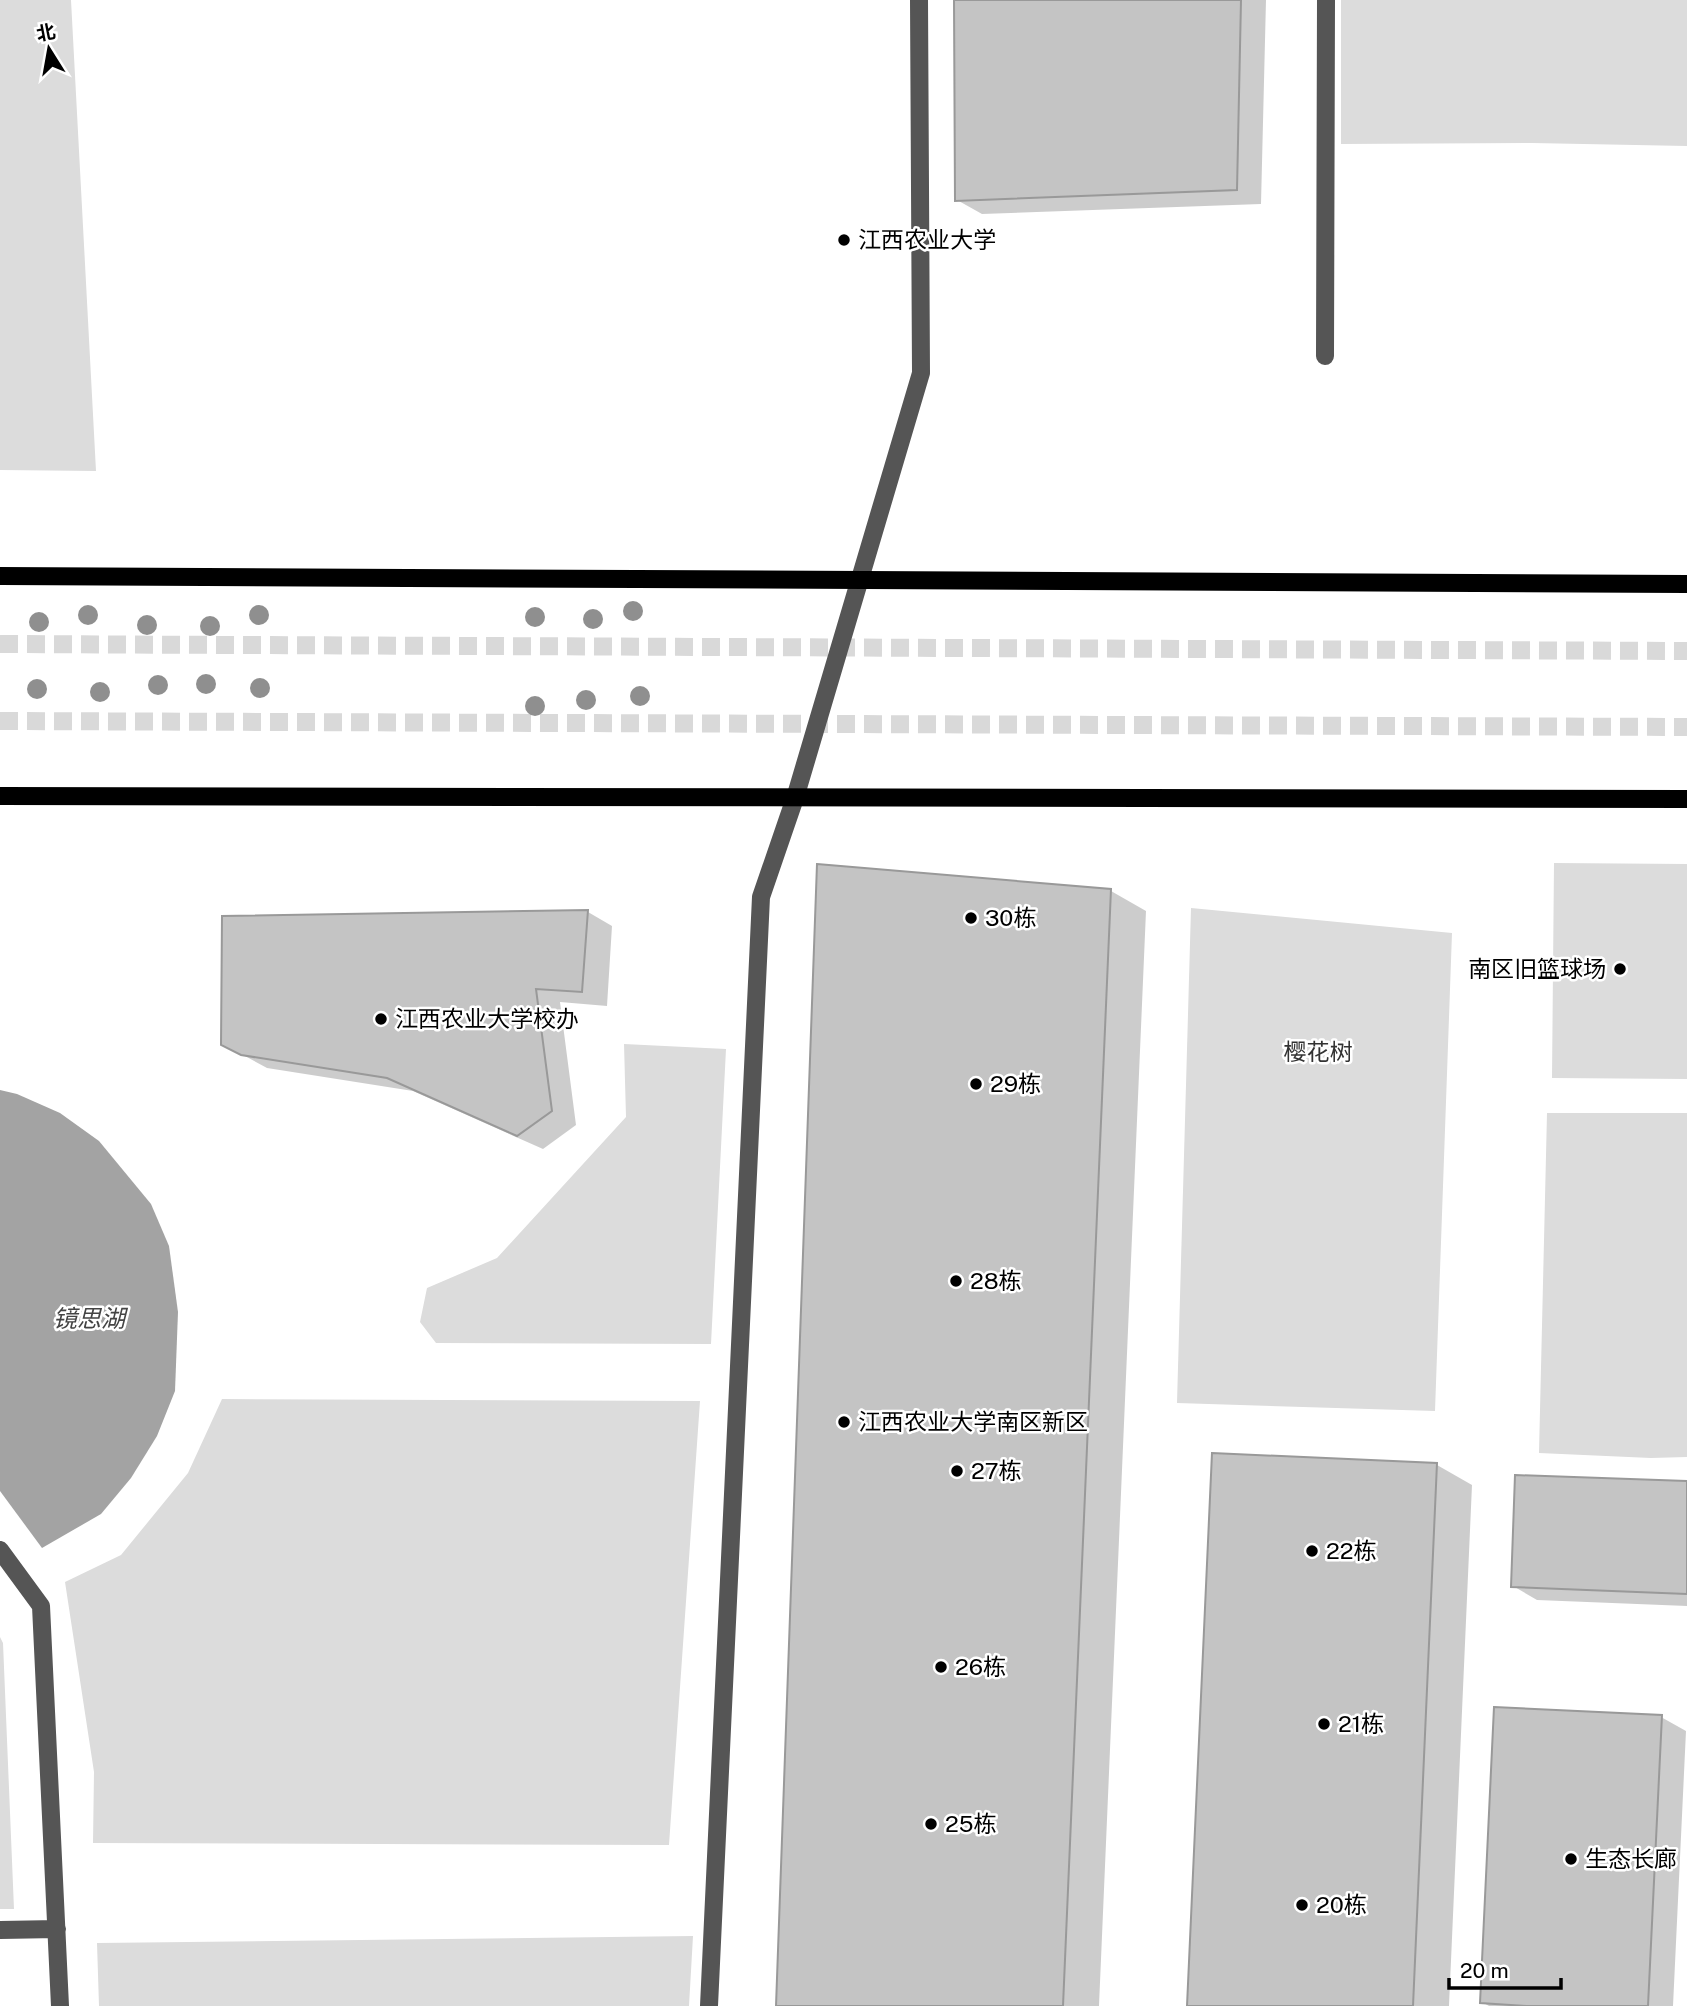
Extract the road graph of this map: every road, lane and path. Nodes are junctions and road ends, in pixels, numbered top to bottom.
1 (919, 0) edge
2 (1326, 0) edge
3 (1325, 356) dead end
4 (0, 576) edge
5 (859, 582) junction
6 (1687, 584) edge
7 (0, 796) edge
8 (795, 798) junction
9 (1687, 799) edge
10 (0, 1550) edge
11 (57, 1929) junction
12 (0, 1930) edge
13 (60, 2006) edge
14 (709, 2006) edge

1 - 5 street
2 - 3 street
4 - 5 main road
5 - 6 main road
5 - 8 street
7 - 8 main road
8 - 9 main road
8 - 14 street
10 - 11 street
11 - 12 street
11 - 13 street

